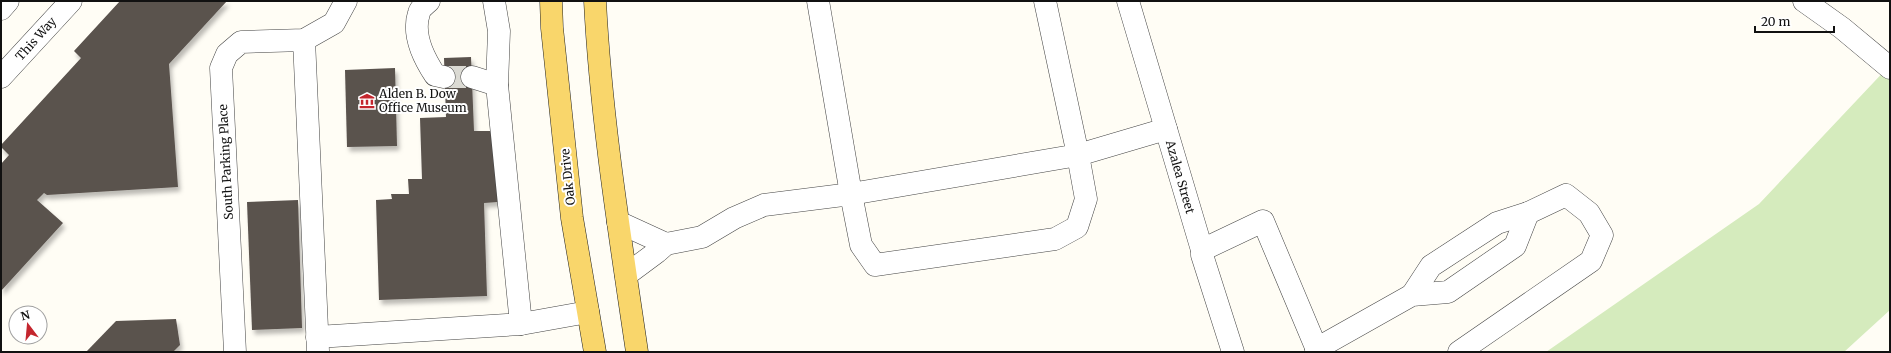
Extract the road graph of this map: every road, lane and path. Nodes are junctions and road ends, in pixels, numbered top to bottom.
1 (8, 1) edge
2 (71, 1) edge
3 (346, 1) edge
4 (429, 1) edge
5 (494, 1) edge
6 (551, 1) edge
7 (596, 1) edge
8 (818, 1) edge
9 (1045, 1) edge
10 (1128, 1) edge
11 (1804, 1) edge
12 (1, 9) edge
13 (304, 40) junction
14 (1890, 68) edge
15 (1, 77) edge
16 (444, 77) tunnel mouth
17 (472, 77) tunnel mouth
18 (497, 86) junction
19 (1166, 129) junction
20 (1078, 155) junction
21 (851, 194) junction
22 (1528, 213) junction
23 (618, 222) junction
24 (666, 244) junction
25 (1202, 250) junction
26 (626, 275) junction
27 (1412, 295) junction
28 (588, 312) junction
29 (521, 324) junction
30 (318, 344) edge
31 (1317, 351) edge
32 (235, 352) edge
33 (595, 352) edge
34 (637, 352) edge
35 (1233, 352) edge
36 (1459, 352) edge

1 - 12 street
2 - 15 street, This Way
3 - 13 street, South Parking Place
4 - 16 street
5 - 18 street
6 - 28 main road, Oak Drive
7 - 23 main road
8 - 21 street
9 - 20 street
10 - 19 street, Azalea Street
11 - 14 street
13 - 30 street
13 - 32 street, South Parking Place
17 - 18 street
18 - 29 street
19 - 20 street
19 - 25 street, Azalea Street
20 - 21 street
20 - 21 street
21 - 24 street
22 - 27 street
22 - 27 street
22 - 36 street
23 - 24 street
23 - 26 main road
24 - 26 street
25 - 31 street
25 - 35 street, Azalea Street
26 - 34 main road
27 - 31 street
28 - 29 street
28 - 33 main road, Oak Drive
29 - 30 street

